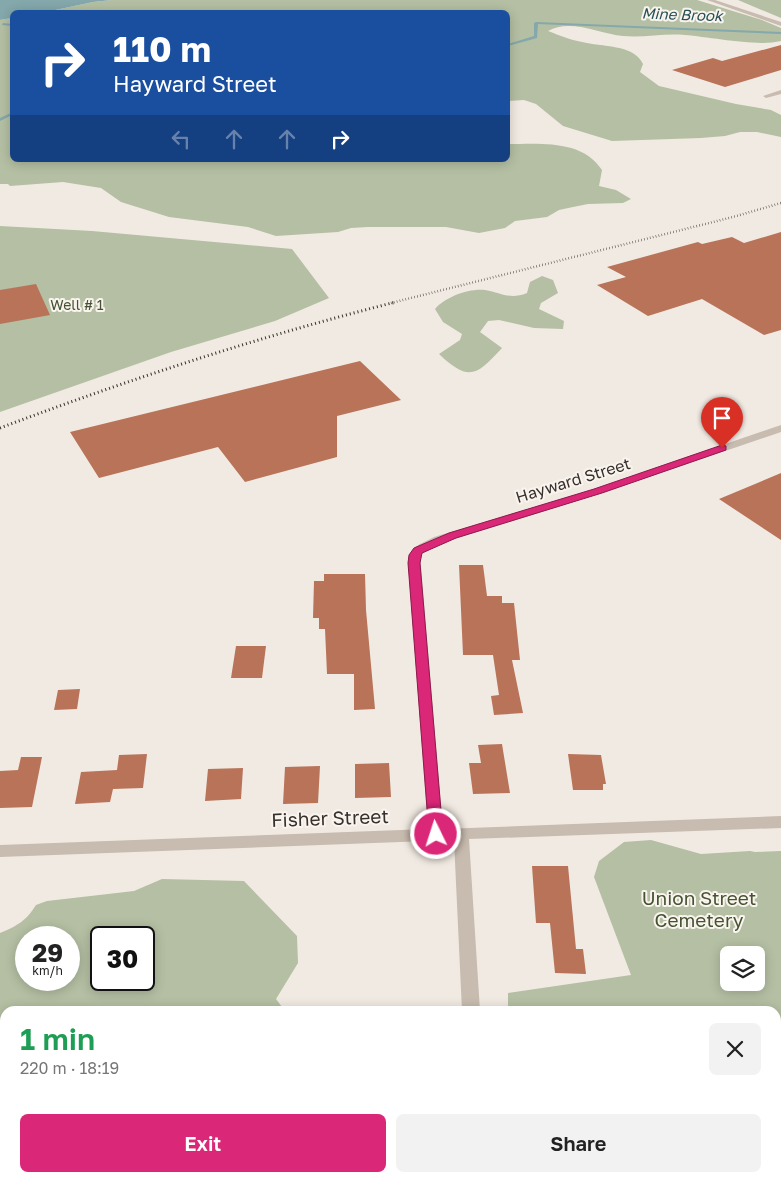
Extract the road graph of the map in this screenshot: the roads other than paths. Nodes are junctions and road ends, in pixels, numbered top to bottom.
1 (710, 0) edge
2 (781, 24) edge
3 (781, 92) edge
4 (766, 96) dead end
5 (781, 428) edge
6 (781, 822) edge
7 (460, 833) junction
8 (436, 834) junction
9 (0, 852) edge
10 (470, 1006) edge

1 - 2 street
3 - 4 street
5 - 8 street, Hayward Street
6 - 7 street, Fisher Street
7 - 8 street, Fisher Street
7 - 10 street
8 - 9 street, Fisher Street

